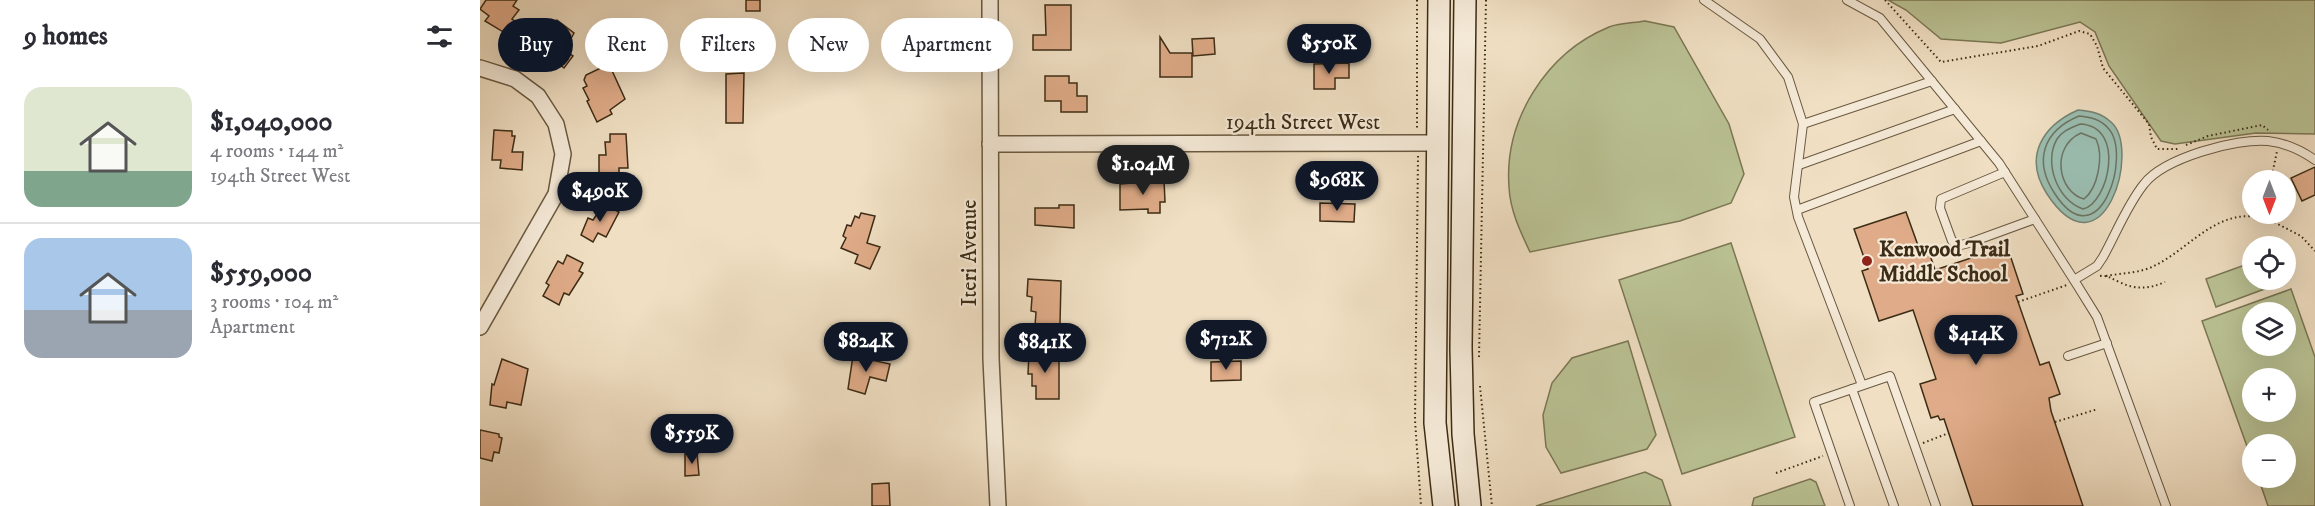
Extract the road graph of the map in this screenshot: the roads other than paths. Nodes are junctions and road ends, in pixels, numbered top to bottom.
1 (990, 0) edge
2 (1439, 0) edge
3 (1465, 0) edge
4 (1704, 0) edge
5 (1847, 0) edge
6 (480, 68) edge
7 (1932, 81) junction
8 (1955, 109) junction
9 (1803, 124) junction
10 (1981, 141) junction
11 (1427, 143) junction
12 (990, 144) junction
13 (2315, 160) edge
14 (1799, 165) junction
15 (2005, 172) junction
16 (1797, 210) junction
17 (2035, 219) junction
18 (2076, 282) junction
19 (482, 317) edge
20 (2106, 343) junction
21 (2068, 356) dead end
22 (1862, 386) junction
23 (1852, 389) junction
24 (998, 506) edge
25 (1444, 506) edge
26 (1470, 506) edge
27 (1850, 506) edge
28 (1894, 506) edge
29 (1935, 506) edge
30 (2166, 506) edge

1 - 12 street, Iteri Avenue
2 - 11 main road
3 - 26 main road
4 - 9 lane
5 - 7 lane
6 - 19 street
7 - 8 lane
7 - 9 lane
8 - 10 lane
8 - 14 lane
9 - 14 lane
10 - 15 lane
10 - 16 lane
11 - 12 street, 194th Street West
11 - 25 main road
12 - 24 street, Iteri Avenue
13 - 18 lane
14 - 16 lane
15 - 17 lane
15 - 17 lane
16 - 22 lane
17 - 18 lane
18 - 20 lane
20 - 21 lane
20 - 30 lane
22 - 23 lane
22 - 29 lane
23 - 27 lane
23 - 28 lane

